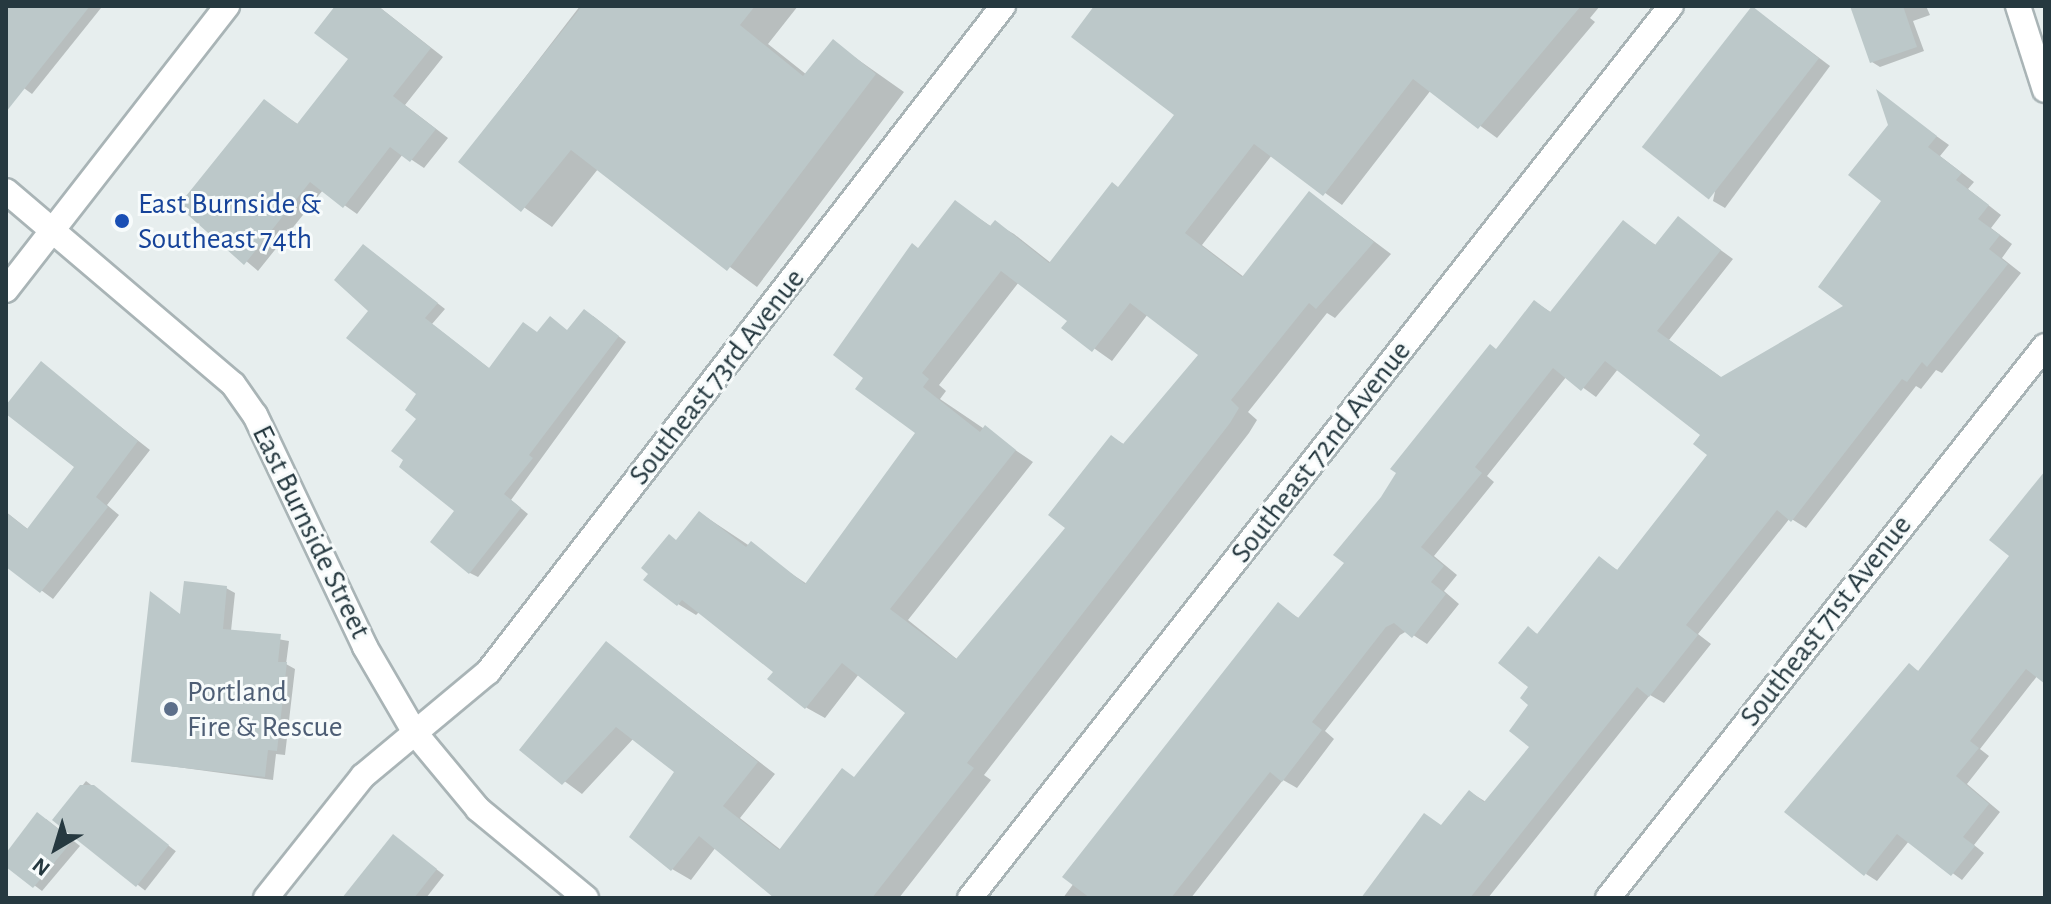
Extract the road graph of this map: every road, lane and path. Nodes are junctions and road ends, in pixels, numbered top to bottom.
1 (227, 6) edge
2 (1003, 6) edge
3 (1671, 6) edge
4 (2018, 6) edge
5 (2045, 90) edge
6 (6, 191) edge
7 (54, 229) junction
8 (6, 290) edge
9 (2045, 346) edge
10 (415, 733) junction
11 (266, 898) edge
12 (586, 898) edge
13 (970, 898) edge
14 (1608, 898) edge

1 - 7 street
2 - 10 street, Southeast 73rd Avenue
3 - 13 street, Southeast 72nd Avenue
4 - 5 street
6 - 7 street, East Burnside Street
7 - 8 street
7 - 10 street, East Burnside Street
9 - 14 street, Southeast 71st Avenue
10 - 11 street, Southeast 73rd Avenue
10 - 12 street, East Burnside Street

